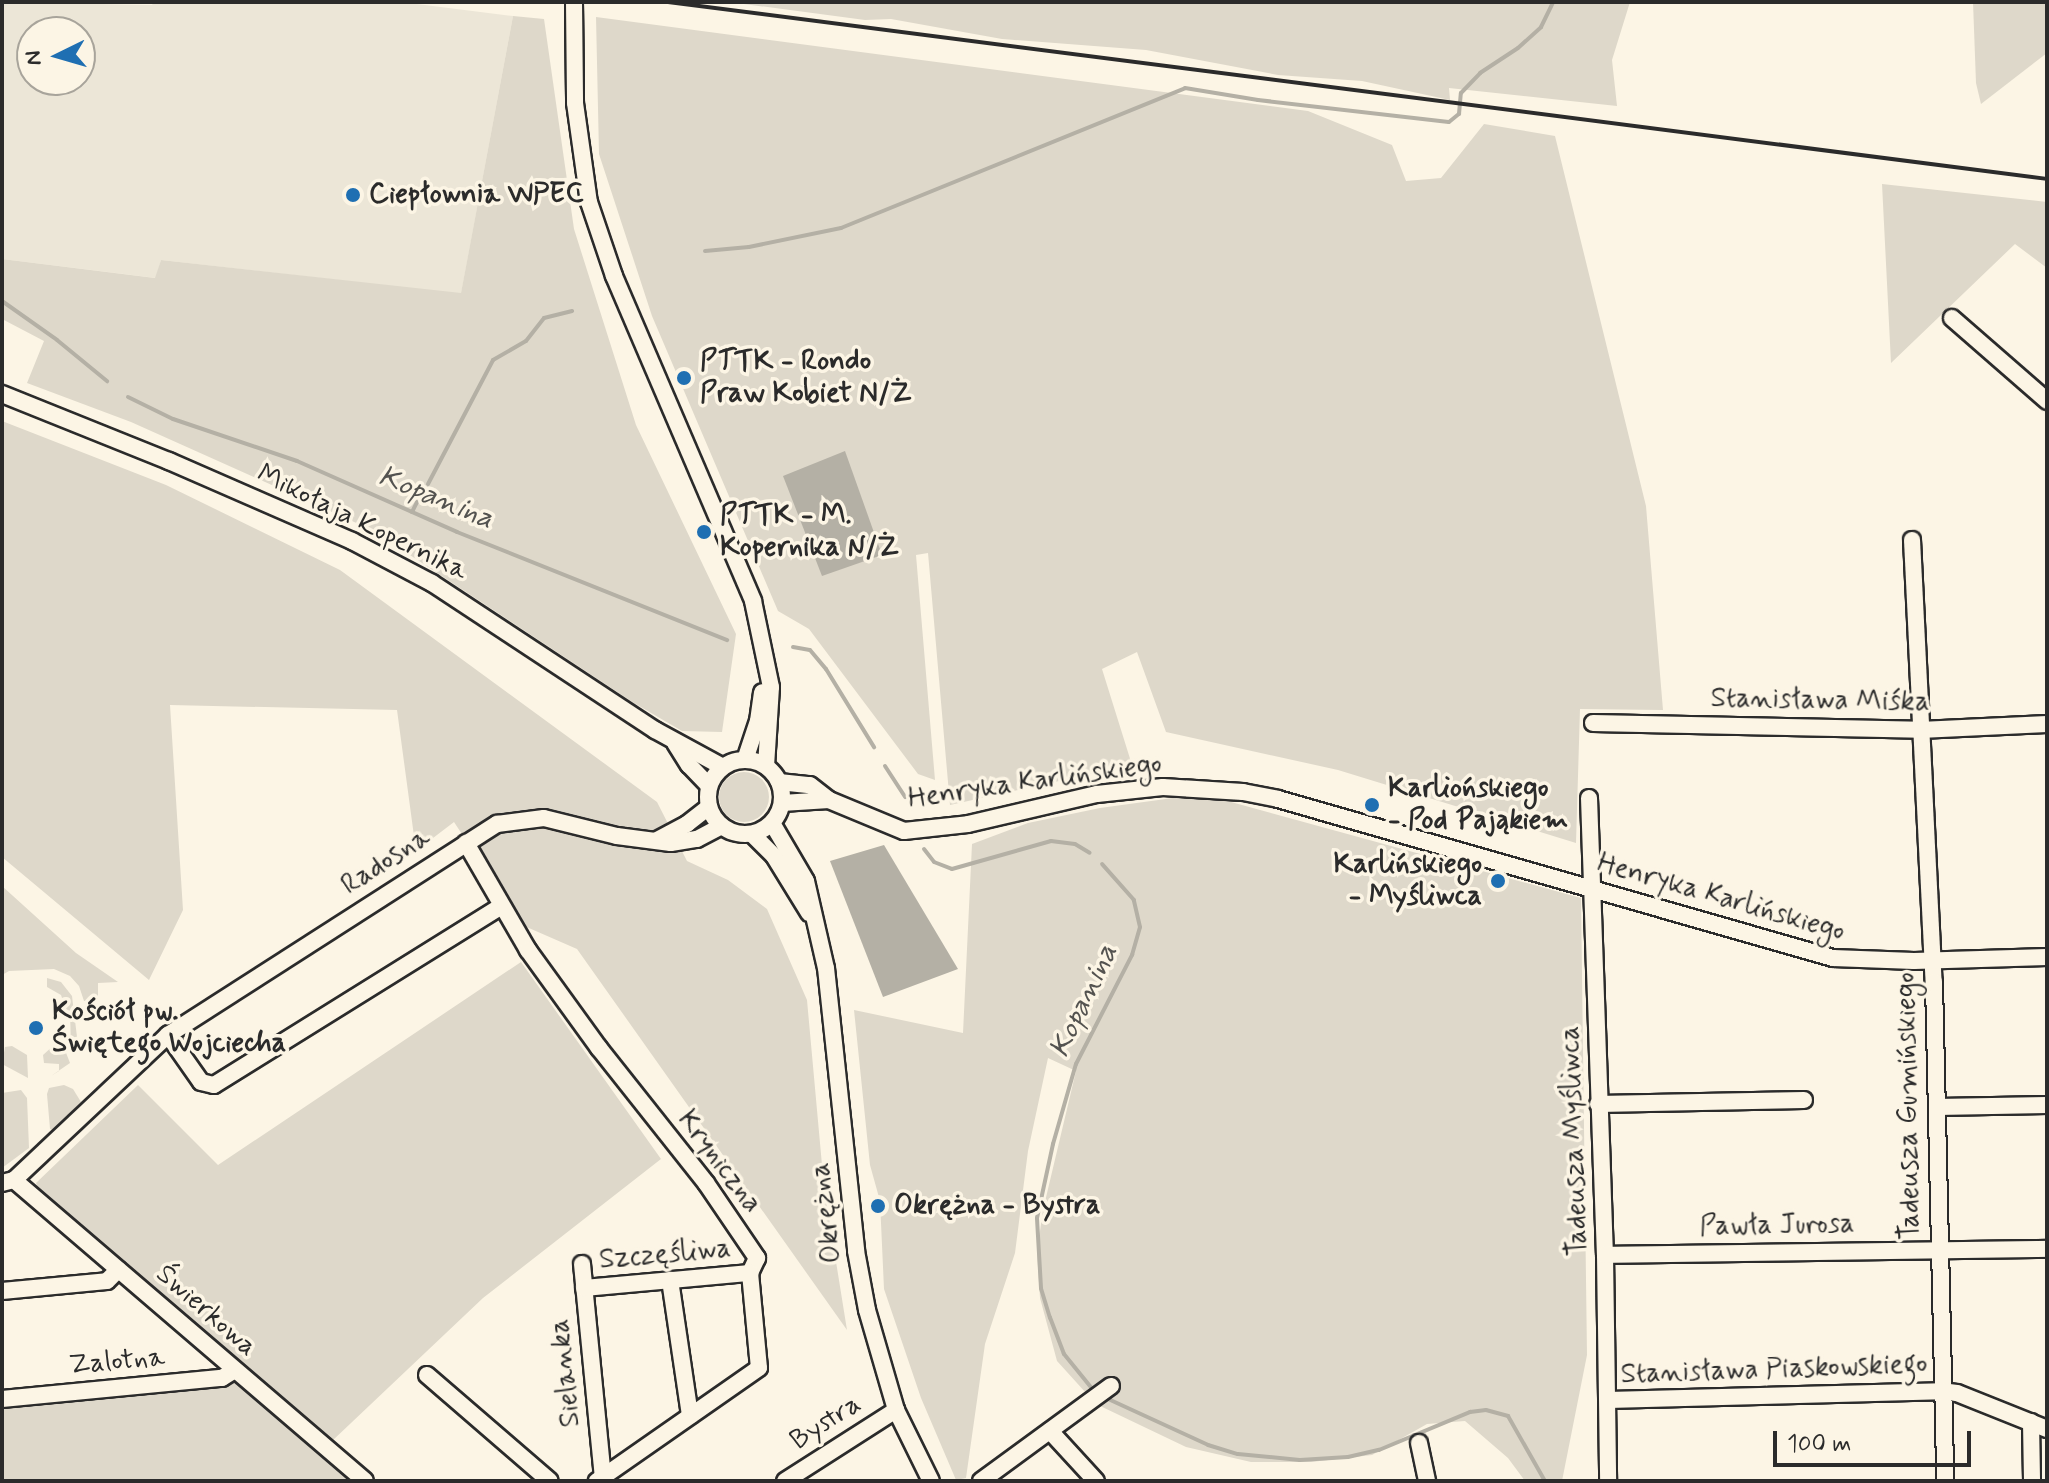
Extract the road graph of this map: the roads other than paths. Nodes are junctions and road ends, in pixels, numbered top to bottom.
1 (574, 2) edge
2 (1952, 318) dead end
3 (2, 394) edge
4 (2047, 401) edge
5 (1912, 540) dead end
6 (765, 659) junction
7 (1593, 723) dead end
8 (2047, 724) edge
9 (1920, 730) junction
10 (675, 743) junction
11 (745, 760) junction
12 (766, 766) junction
13 (723, 767) junction
14 (779, 782) junction
15 (709, 786) junction
16 (1589, 798) dead end
17 (829, 800) junction
18 (782, 803) junction
19 (709, 807) junction
20 (772, 823) junction
21 (721, 826) junction
22 (752, 834) junction
23 (657, 840) junction
24 (466, 843) junction
25 (1594, 890) junction
26 (500, 907) junction
27 (818, 929) junction
28 (2047, 957) edge
29 (1933, 960) junction
30 (168, 1035) junction
31 (1804, 1100) dead end
32 (1598, 1104) junction
33 (2047, 1105) edge
34 (1937, 1107) junction
35 (8, 1182) edge
36 (2047, 1249) edge
37 (1937, 1250) junction
38 (1605, 1255) junction
39 (582, 1264) dead end
40 (118, 1270) junction
41 (750, 1273) junction
42 (670, 1280) junction
43 (584, 1288) junction
44 (2, 1291) edge
45 (235, 1370) junction
46 (427, 1375) dead end
47 (1111, 1386) dead end
48 (1941, 1391) junction
49 (2, 1399) edge
50 (1608, 1400) junction
51 (896, 1410) junction
52 (690, 1416) junction
53 (2031, 1422) junction
54 (2047, 1429) edge
55 (1050, 1431) junction
56 (1419, 1443) dead end
57 (600, 1479) edge
58 (365, 1481) edge
59 (550, 1481) edge
60 (785, 1481) edge
61 (931, 1481) edge
62 (981, 1481) edge
63 (1096, 1481) edge
64 (1427, 1481) edge
65 (1608, 1481) edge
66 (1945, 1481) edge
67 (2032, 1481) edge

1 - 6 street
2 - 4 street
3 - 10 street, Mikołaja Kopernika
5 - 9 street, Tadeusza Gumińskiego
6 - 11 street
6 - 12 street
7 - 9 street, Stanisława Miśka
8 - 9 street, Stanisława Miśka
9 - 29 street, Tadeusza Gumińskiego
10 - 13 street, Mikołaja Kopernika
10 - 15 street, Mikołaja Kopernika
11 - 12 street
11 - 13 street
12 - 14 street
13 - 15 street
14 - 17 street, Henryka Karlińskiego
14 - 18 street
15 - 19 street
16 - 25 street, Tadeusza Myśliwca
17 - 18 street, Henryka Karlińskiego
17 - 25 street, Henryka Karlińskiego
18 - 20 street
19 - 21 street
19 - 23 street
20 - 22 street
20 - 27 street, Okrężna
21 - 22 street
21 - 23 street, Radosna
22 - 27 street, Okrężna
23 - 24 street, Radosna
24 - 26 street, Kryniczna
24 - 30 street, Radosna
25 - 29 street, Henryka Karlińskiego
25 - 32 street, Tadeusza Myśliwca
26 - 30 street
26 - 41 street, Kryniczna
27 - 51 street, Okrężna
28 - 29 street, Henryka Karlińskiego
29 - 34 street, Tadeusza Gumińskiego
30 - 35 street, Radosna
31 - 32 street
32 - 38 street, Tadeusza Myśliwca
33 - 34 street
34 - 37 street, Tadeusza Gumińskiego
35 - 40 street, Świerkowa
36 - 37 street, Pawła Jurosa
37 - 38 street, Pawła Jurosa
37 - 48 street, Tadeusza Gumińskiego
38 - 50 street, Tadeusza Myśliwca
39 - 43 street, Sielanka
40 - 44 street
40 - 45 street, Świerkowa
41 - 42 street, Szczęśliwa
41 - 52 street, Kryniczna
42 - 43 street, Szczęśliwa
42 - 52 street
43 - 57 street, Sielanka
45 - 49 street, Zalotna
45 - 58 street, Świerkowa
46 - 59 street
47 - 55 street
48 - 50 street, Stanisława Piaskowskiego
48 - 53 street, Stanisława Piaskowskiego
48 - 66 street, Tadeusza Gumińskiego
50 - 65 street, Tadeusza Myśliwca
51 - 60 street, Bystra
51 - 61 street, Okrężna
52 - 57 street, Kryniczna
53 - 54 street, Stanisława Piaskowskiego
53 - 67 street
55 - 62 street
55 - 63 street
56 - 64 street

